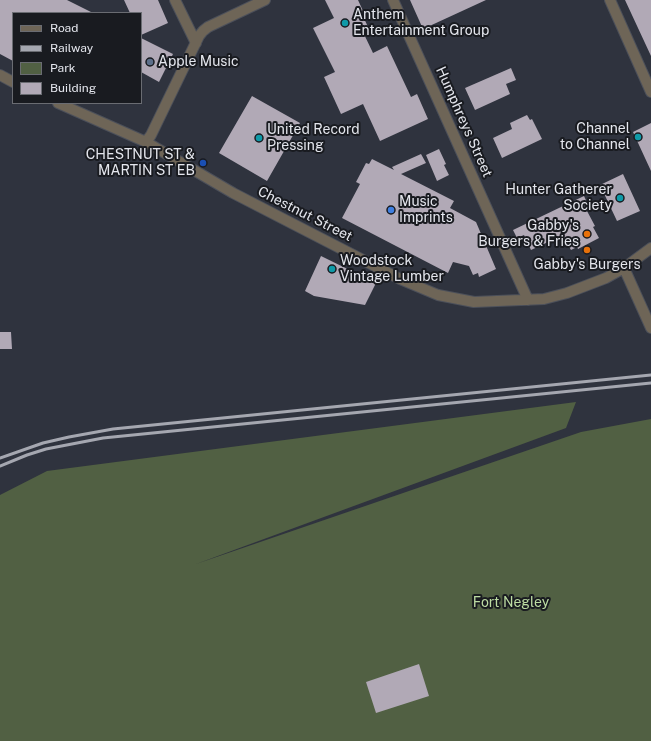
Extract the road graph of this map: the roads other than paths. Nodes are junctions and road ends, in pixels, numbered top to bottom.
1 (175, 0) edge
2 (265, 0) edge
3 (393, 0) edge
4 (610, 0) edge
5 (196, 43) junction
6 (0, 75) edge
7 (12, 81) edge
8 (651, 92) edge
9 (60, 104) edge
10 (146, 142) junction
11 (651, 248) edge
12 (624, 268) junction
13 (528, 300) junction
14 (651, 328) edge

1 - 5 street
2 - 5 street
3 - 13 street, Humphreys Street
4 - 8 street
5 - 10 street
6 - 7 street
9 - 10 street, Chestnut Street
10 - 13 street, Chestnut Street
11 - 12 street, Chestnut Street
12 - 13 street, Chestnut Street
12 - 14 street

